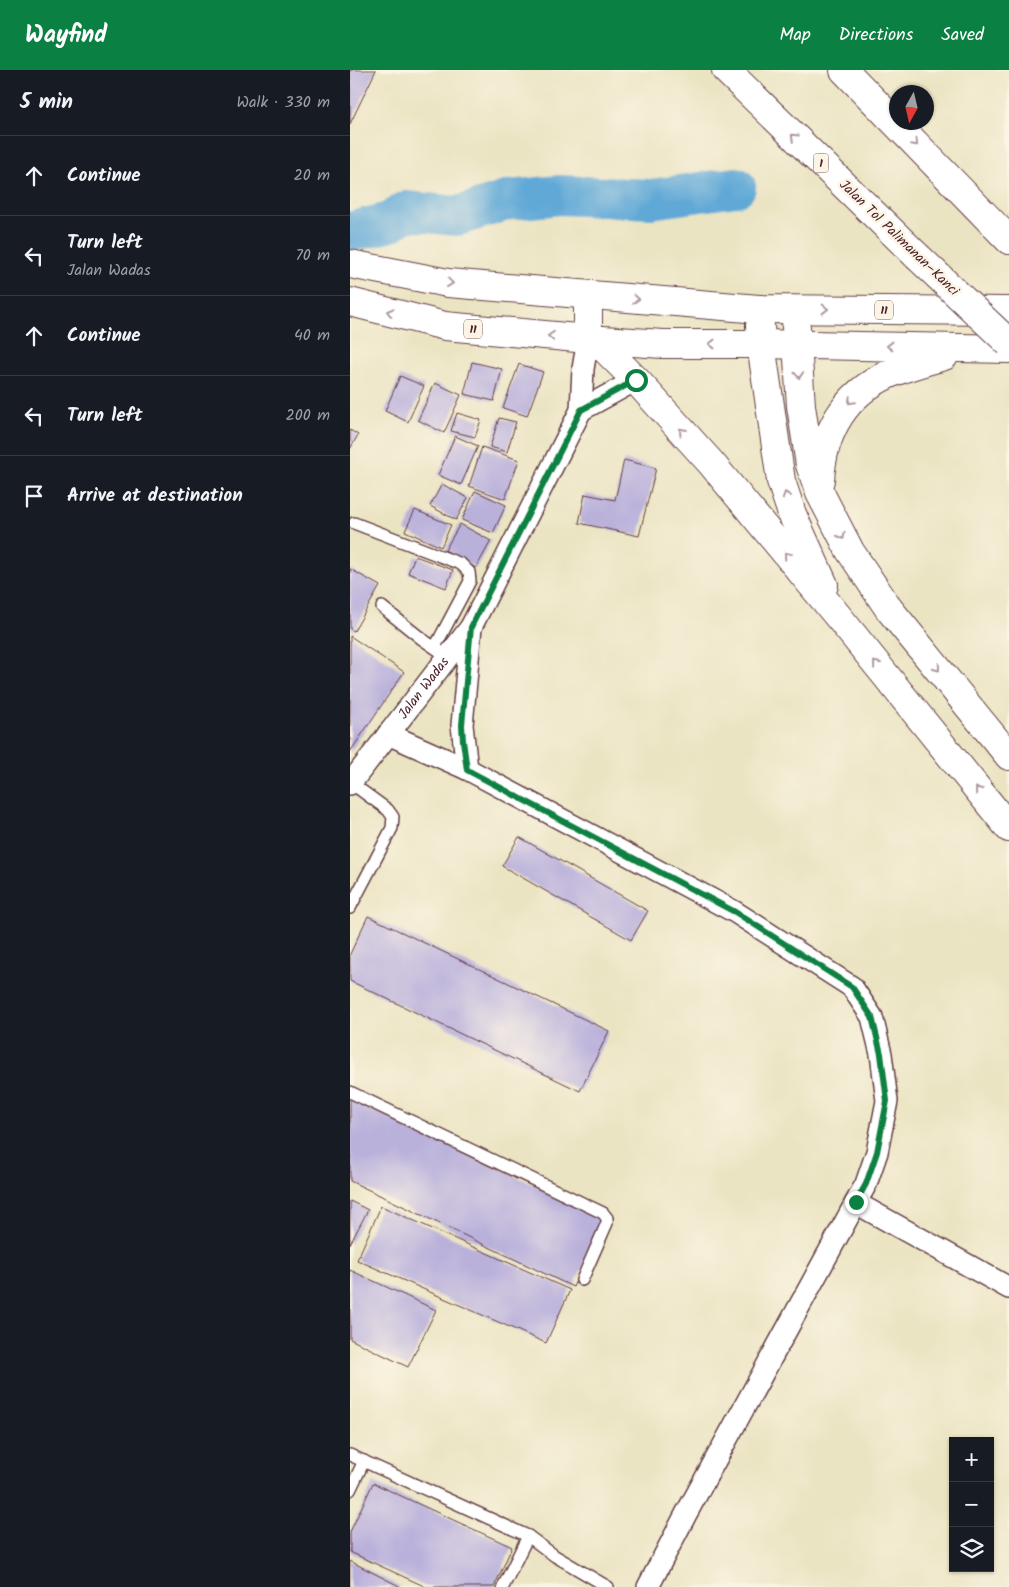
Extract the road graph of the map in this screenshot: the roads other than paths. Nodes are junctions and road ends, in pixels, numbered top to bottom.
1 (726, 70) edge
2 (844, 70) edge
3 (1009, 240) edge
4 (350, 264) edge
5 (588, 295) junction
6 (350, 302) edge
7 (795, 308) junction
8 (759, 309) junction
9 (1009, 311) edge
10 (594, 340) junction
11 (1009, 343) edge
12 (761, 344) junction
13 (797, 345) junction
14 (974, 348) junction
15 (1009, 349) edge
16 (636, 380) junction
17 (581, 410) junction
18 (820, 493) junction
19 (354, 523) dead end
20 (382, 608) dead end
21 (841, 620) junction
22 (471, 627) junction
23 (442, 652) junction
24 (388, 734) junction
25 (1009, 756) edge
26 (467, 770) junction
27 (350, 783) edge
28 (1009, 828) edge
29 (350, 908) edge
30 (350, 1092) edge
31 (856, 1202) junction
32 (582, 1280) dead end
33 (1009, 1288) edge
34 (350, 1455) edge
35 (364, 1461) junction
36 (350, 1490) edge
37 (528, 1536) junction
38 (503, 1587) edge
39 (608, 1587) edge
40 (648, 1587) edge

11 -> 1 highway, Jalan Tol Palimanan–Kanci / 1, bridge
2 -> 3 highway
4 -> 5 highway, 11
5 -> 8 highway, 11
5 - 10 highway
10 -> 6 highway, 11
7 - 8 highway, 11
7 -> 9 highway, 11
7 - 13 highway
8 - 12 highway
12 -> 10 highway, 11
10 - 16 highway
10 - 17 street, Jalan Wadas
12 - 13 highway, 11
21 -> 12 highway
14 -> 13 highway, 11
13 -> 18 highway
14 - 15 highway, 11
14 -> 18 highway
16 - 17 street
21 -> 16 highway
17 - 22 street, Jalan Wadas
18 -> 25 highway
19 - 23 lane
20 - 23 lane
28 -> 21 highway
22 - 23 street, Jalan Wadas
22 - 26 street
23 - 24 street, Jalan Wadas
24 - 26 street
24 - 27 street, Jalan Wadas
26 - 31 street
27 - 29 lane
30 - 32 lane
31 - 33 street
31 - 40 street
34 - 35 lane
35 - 36 lane
35 - 37 lane
37 - 38 lane
37 - 39 lane

